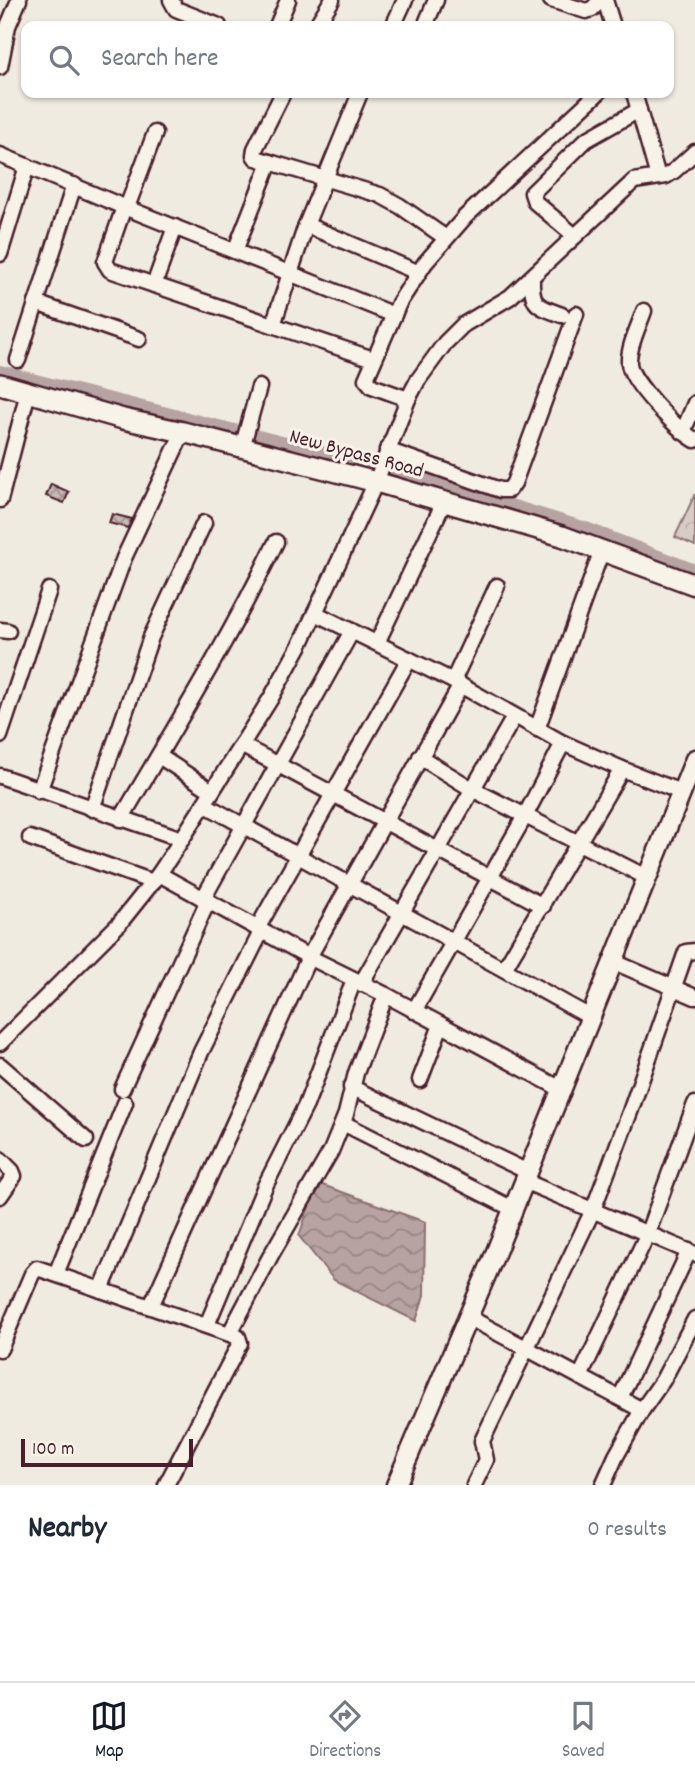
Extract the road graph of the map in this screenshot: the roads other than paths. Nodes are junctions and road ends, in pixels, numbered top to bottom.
1 (19, 0) edge
2 (172, 0) edge
3 (288, 0) edge
4 (332, 0) edge
5 (405, 0) edge
6 (436, 0) edge
7 (551, 0) edge
8 (603, 0) edge
9 (206, 21) edge
10 (279, 21) edge
11 (319, 21) edge
12 (395, 21) edge
13 (427, 21) edge
14 (611, 21) edge
15 (0, 67) edge
16 (281, 98) edge
17 (358, 98) edge
18 (593, 98) edge
19 (635, 98) edge
20 (639, 110) junction
21 (155, 133) dead end
22 (695, 152) edge
23 (0, 155) edge
24 (270, 162) junction
25 (27, 166) junction
26 (658, 177) junction
27 (325, 178) junction
28 (74, 185) junction
29 (124, 207) junction
30 (306, 225) junction
31 (176, 227) junction
32 (575, 236) junction
33 (446, 238) junction
34 (234, 251) junction
35 (0, 254) edge
36 (290, 272) junction
37 (417, 272) junction
38 (532, 277) junction
39 (154, 285) junction
40 (36, 303) junction
41 (644, 311) dead end
42 (394, 315) junction
43 (273, 325) junction
44 (139, 339) dead end
45 (373, 359) junction
46 (18, 360) dead end
47 (0, 384) edge
48 (259, 387) dead end
49 (28, 392) junction
50 (408, 399) junction
51 (695, 403) edge
52 (183, 432) junction
53 (689, 436) edge
54 (244, 439) junction
55 (381, 467) junction
56 (0, 500) edge
57 (444, 502) junction
58 (204, 523) dead end
59 (276, 542) dead end
60 (602, 550) junction
61 (695, 585) edge
62 (497, 586) dead end
63 (49, 590) dead end
64 (315, 613) junction
65 (352, 631) junction
66 (377, 643) junction
67 (409, 659) junction
68 (457, 683) junction
69 (514, 717) junction
70 (537, 729) junction
71 (0, 736) edge
72 (564, 743) junction
73 (241, 745) junction
74 (159, 756) junction
75 (419, 757) junction
76 (695, 759) edge
77 (279, 766) junction
78 (622, 769) junction
79 (0, 776) edge
80 (472, 789) junction
81 (39, 791) junction
82 (212, 791) junction
83 (681, 792) junction
84 (333, 794) junction
85 (204, 804) junction
86 (92, 809) junction
87 (525, 816) junction
88 (121, 819) junction
89 (385, 823) junction
90 (244, 827) junction
91 (30, 838) dead end
92 (182, 839) junction
93 (579, 844) junction
94 (438, 849) junction
95 (297, 858) junction
96 (491, 877) junction
97 (646, 877) junction
98 (156, 878) junction
99 (349, 886) junction
100 (206, 900) junction
101 (543, 906) junction
102 (402, 914) junction
103 (259, 930) junction
104 (454, 941) junction
105 (695, 951) edge
106 (309, 957) junction
107 (612, 961) junction
108 (504, 969) junction
109 (357, 982) junction
110 (674, 988) junction
111 (386, 995) junction
112 (695, 997) edge
113 (414, 1011) junction
114 (590, 1017) junction
115 (441, 1025) junction
116 (0, 1043) edge
117 (0, 1065) edge
118 (421, 1080) dead end
119 (351, 1087) junction
120 (561, 1089) junction
121 (695, 1104) edge
122 (343, 1123) junction
123 (86, 1140) dead end
124 (0, 1159) edge
125 (526, 1177) junction
126 (0, 1196) edge
127 (513, 1209) junction
128 (593, 1210) junction
129 (647, 1235) junction
130 (692, 1253) edge
131 (56, 1274) junction
132 (102, 1290) junction
133 (151, 1306) junction
134 (468, 1317) junction
135 (695, 1319) edge
136 (207, 1325) junction
137 (230, 1333) junction
138 (692, 1334) edge
139 (0, 1349) edge
140 (527, 1350) junction
141 (580, 1377) junction
142 (620, 1398) junction
143 (642, 1410) junction
144 (166, 1485) edge
145 (396, 1485) edge
146 (474, 1485) edge
147 (603, 1485) edge

1 - 15 street
2 - 9 street
3 - 10 street
4 - 11 street
5 - 12 street
6 - 13 street
7 - 8 street
8 - 14 street
16 - 24 street
17 - 27 street
18 - 33 street
19 - 20 street
20 - 26 street
20 - 32 street
21 - 29 street
22 - 26 street
23 - 25 street
24 - 27 street
24 - 34 street
25 - 28 street
25 - 35 street
26 - 32 street
27 - 30 street
27 - 33 street
28 - 29 street
28 - 40 street
29 - 31 street
29 - 39 street
30 - 36 street
30 - 37 street
31 - 34 street
31 - 39 street
32 - 38 street
33 - 37 street
34 - 36 street
36 - 42 street
36 - 43 street
37 - 42 street
38 - 50 street
38 - 55 street
39 - 43 street
40 - 44 street
40 - 46 street
41 - 53 street
42 - 45 street
43 - 45 street
45 - 50 street
47 - 49 main road, New Bypass Road
48 - 54 street
49 - 52 main road, New Bypass Road
49 - 56 street
50 - 55 street
51 - 53 street
52 - 54 main road, New Bypass Road
52 - 81 street
54 - 55 main road, New Bypass Road
55 - 57 main road, New Bypass Road
55 - 64 street
57 - 60 main road, New Bypass Road
57 - 66 street
58 - 86 street
59 - 74 street
60 - 61 main road, New Bypass Road
60 - 70 street
62 - 68 street
63 - 71 street
64 - 65 street
64 - 73 street
65 - 66 street
65 - 77 street
66 - 67 street
67 - 68 street
67 - 84 street
68 - 69 street
68 - 75 street
69 - 70 street
69 - 80 street
70 - 72 street
72 - 78 street
72 - 87 street
73 - 77 street
73 - 82 street
74 - 82 street
74 - 88 street
75 - 80 street
75 - 89 street
76 - 83 street
77 - 84 street
77 - 90 street
78 - 83 street
78 - 93 street
79 - 81 street
80 - 87 street
80 - 94 street
81 - 86 street
82 - 85 street
83 - 97 street
84 - 89 street
84 - 95 street
85 - 90 street
85 - 92 street
86 - 88 street
87 - 93 street
87 - 96 street
88 - 92 street
89 - 94 street
89 - 99 street
90 - 95 street
90 - 100 street
91 - 98 street
92 - 98 street
93 - 97 street
93 - 101 street
94 - 96 street
94 - 102 street
95 - 99 street
95 - 103 street
96 - 101 street
96 - 104 street
97 - 107 street
98 - 100 street
98 - 116 street
99 - 102 street
99 - 106 street
100 - 103 street
100 - 131 street
101 - 108 street
102 - 104 street
102 - 109 street
103 - 106 street
103 - 132 street
104 - 108 street
104 - 113 street
105 - 110 street
106 - 109 street
106 - 133 street
107 - 110 street
107 - 114 street
108 - 114 street
109 - 111 street
109 - 136 street
110 - 112 street
110 - 128 street
111 - 113 street
111 - 119 street
113 - 115 street
114 - 120 street
115 - 118 street
115 - 120 street
117 - 123 street
119 - 122 street
119 - 125 street
120 - 125 street
121 - 129 street
122 - 127 street
122 - 137 street
124 - 126 street
125 - 127 street
125 - 128 street
127 - 134 street
128 - 129 street
128 - 140 street
129 - 130 street
129 - 141 street
130 - 142 street
131 - 132 street
131 - 139 street
132 - 133 street
133 - 136 street
134 - 140 street
134 - 145 street
135 - 138 street
136 - 137 street
137 - 144 street
138 - 143 street
140 - 141 street
140 - 146 street
141 - 142 street
142 - 143 street
143 - 147 street

